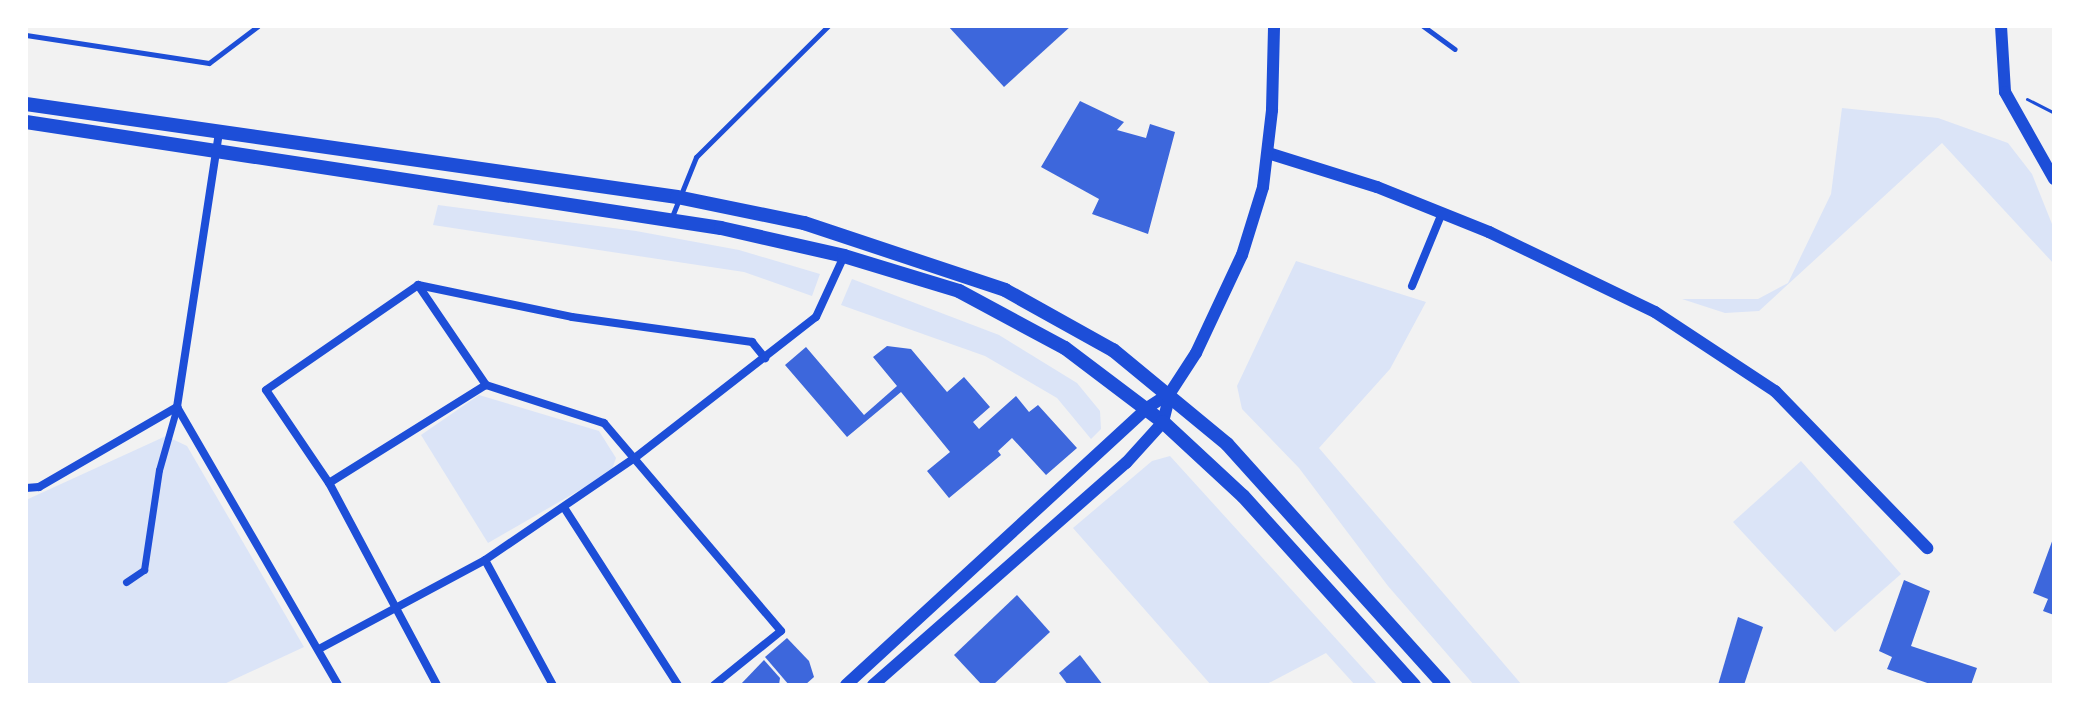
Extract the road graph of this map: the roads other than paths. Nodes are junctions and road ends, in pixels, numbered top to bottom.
1 (258, 26) edge
2 (828, 26) edge
3 (1274, 26) edge
4 (1423, 26) edge
5 (2001, 26) edge
6 (26, 35) edge
7 (1455, 49) dead end
8 (26, 104) edge
9 (26, 122) edge
10 (219, 133) junction
11 (2054, 150) edge
12 (216, 151) junction
13 (1268, 153) junction
14 (2043, 160) junction
15 (2054, 179) edge
16 (677, 197) junction
17 (1442, 213) junction
18 (671, 220) junction
19 (844, 256) junction
20 (418, 285) junction
21 (1412, 286) dead end
22 (765, 358) junction
23 (486, 385) junction
24 (1170, 393) junction
25 (177, 407) junction
26 (1147, 408) junction
27 (1163, 422) junction
28 (636, 457) junction
29 (329, 483) junction
30 (26, 488) edge
31 (565, 509) junction
32 (1927, 548) dead end
33 (485, 560) junction
34 (126, 582) dead end
35 (395, 608) junction
36 (319, 649) junction
37 (338, 685) edge
38 (437, 685) edge
39 (553, 685) edge
40 (678, 685) edge
41 (714, 685) edge
42 (846, 685) edge
43 (873, 685) edge
44 (1414, 685) edge
45 (1444, 685) edge

1 - 6 lane
2 - 16 lane
3 - 13 street
4 - 7 lane
5 - 14 street
8 - 10 main road
9 - 12 main road
10 - 12 street
10 - 16 main road
11 - 14 street
12 - 18 main road
12 - 25 street
13 - 17 street
13 - 24 street
14 - 15 street
16 - 18 lane
16 - 24 main road
17 - 21 street
17 - 32 street
18 - 19 main road
19 - 22 street
19 - 26 main road
20 - 22 street
20 - 23 street
20 - 29 street
22 - 28 street
23 - 28 street
23 - 29 street
24 - 26 street
24 - 27 street
24 - 45 main road
25 - 30 street
25 - 34 street
25 - 36 street
26 - 27 main road
26 - 42 street
27 - 43 street
27 - 44 main road
28 - 31 street
28 - 41 street
29 - 35 street
31 - 33 street
31 - 40 street
33 - 35 street
33 - 39 street
35 - 36 street
35 - 38 street
36 - 37 street

